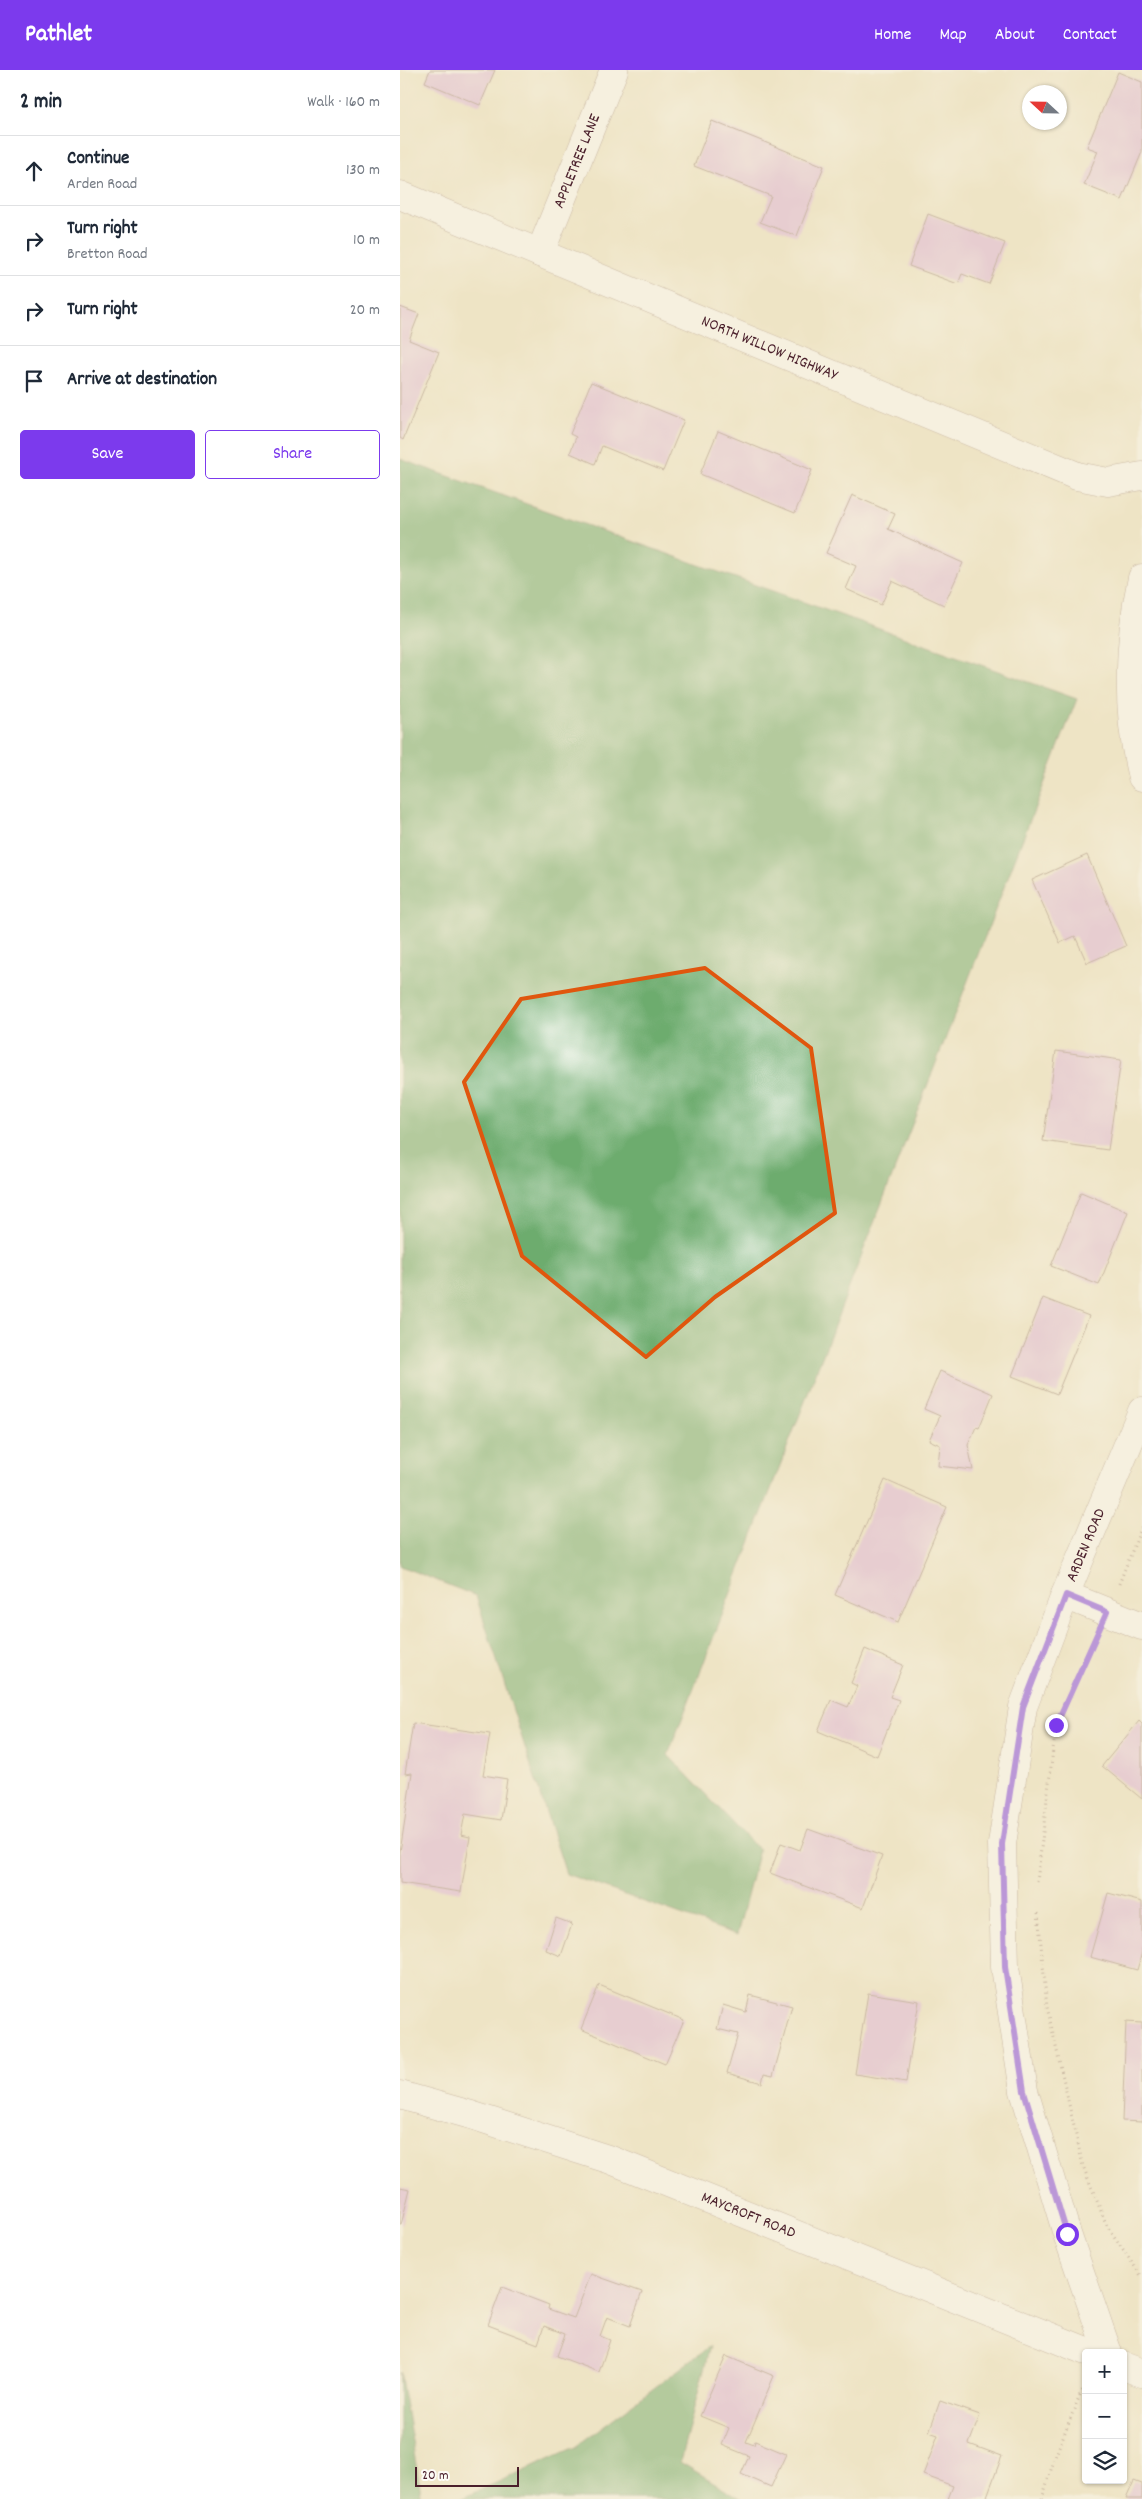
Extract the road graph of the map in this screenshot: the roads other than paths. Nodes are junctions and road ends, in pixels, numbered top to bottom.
1 (614, 70) edge
2 (400, 195) edge
3 (540, 252) junction
4 (1142, 476) edge
5 (1142, 578) edge
6 (1142, 777) edge
7 (1142, 1411) edge
8 (1066, 1595) junction
9 (1142, 1626) edge
10 (400, 2095) edge
11 (1082, 2349) edge
12 (1107, 2349) edge
13 (1127, 2367) edge
14 (1142, 2373) edge

1 - 3 street, APPLETREE LANE
2 - 3 street, NORTH WILLOW HIGHWAY
3 - 4 street, NORTH WILLOW HIGHWAY
5 - 6 street
7 - 8 street, ARDEN ROAD
8 - 9 street
8 - 12 street, ARDEN ROAD
10 - 11 street, MAYCROFT ROAD
13 - 14 street

